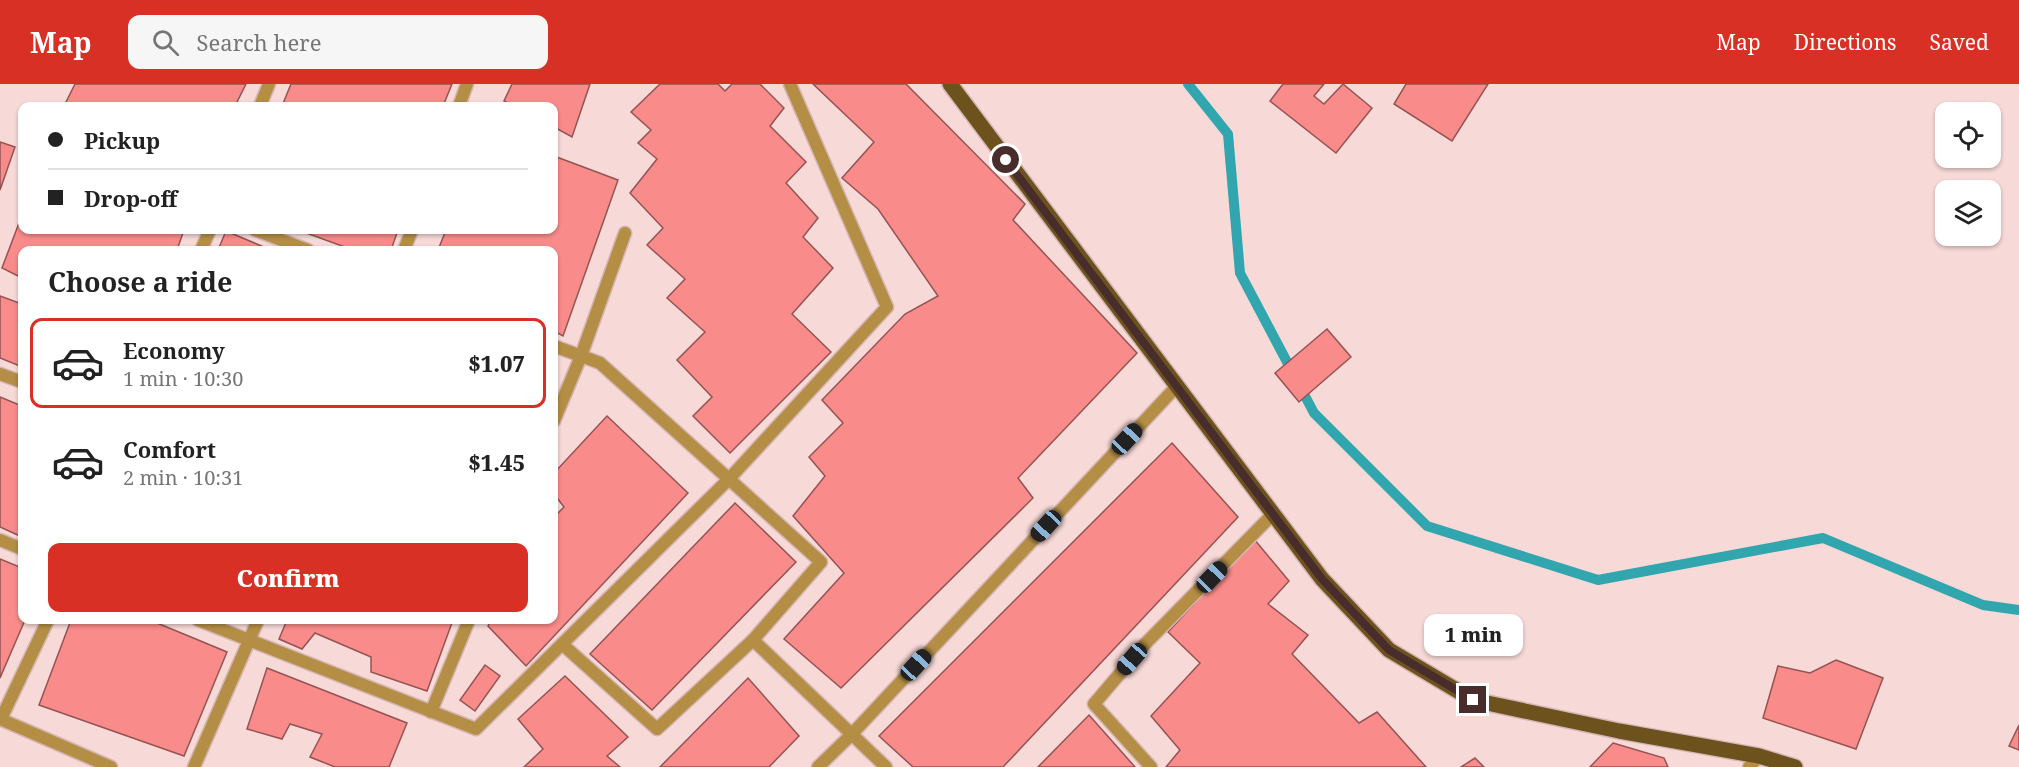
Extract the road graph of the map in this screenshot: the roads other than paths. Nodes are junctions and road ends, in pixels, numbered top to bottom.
1 (269, 84) edge
2 (467, 84) edge
3 (790, 84) edge
4 (950, 84) edge
5 (262, 102) edge
6 (460, 102) edge
7 (626, 233) dead end
8 (266, 234) edge
9 (297, 246) edge
10 (558, 347) edge
11 (581, 356) junction
12 (0, 374) edge
13 (18, 381) edge
14 (1176, 387) junction
15 (558, 411) edge
16 (729, 479) junction
17 (1273, 514) junction
18 (0, 540) edge
19 (18, 547) edge
20 (46, 624) edge
21 (208, 624) edge
22 (256, 624) edge
23 (468, 624) edge
24 (248, 640) junction
25 (753, 640) junction
26 (562, 644) junction
27 (431, 712) junction
28 (0, 719) edge
29 (851, 735) junction
30 (1754, 761) edge
31 (111, 767) edge
32 (194, 767) edge
33 (818, 767) edge
34 (886, 767) edge
35 (1151, 767) edge
36 (1795, 767) edge

1 - 5 street
2 - 6 street
3 - 16 street
4 - 14 main road
7 - 11 street
8 - 9 street
10 - 11 street
11 - 15 street
11 - 16 street
12 - 13 street
14 - 17 main road
14 - 29 street
16 - 25 street
16 - 26 street
17 - 30 main road
17 - 35 street
18 - 19 street
20 - 28 street
21 - 24 street
22 - 24 street
23 - 27 street
24 - 27 street
24 - 32 street
25 - 26 street
25 - 29 street
26 - 27 street
28 - 31 street
29 - 33 street
29 - 34 street
30 - 36 main road

